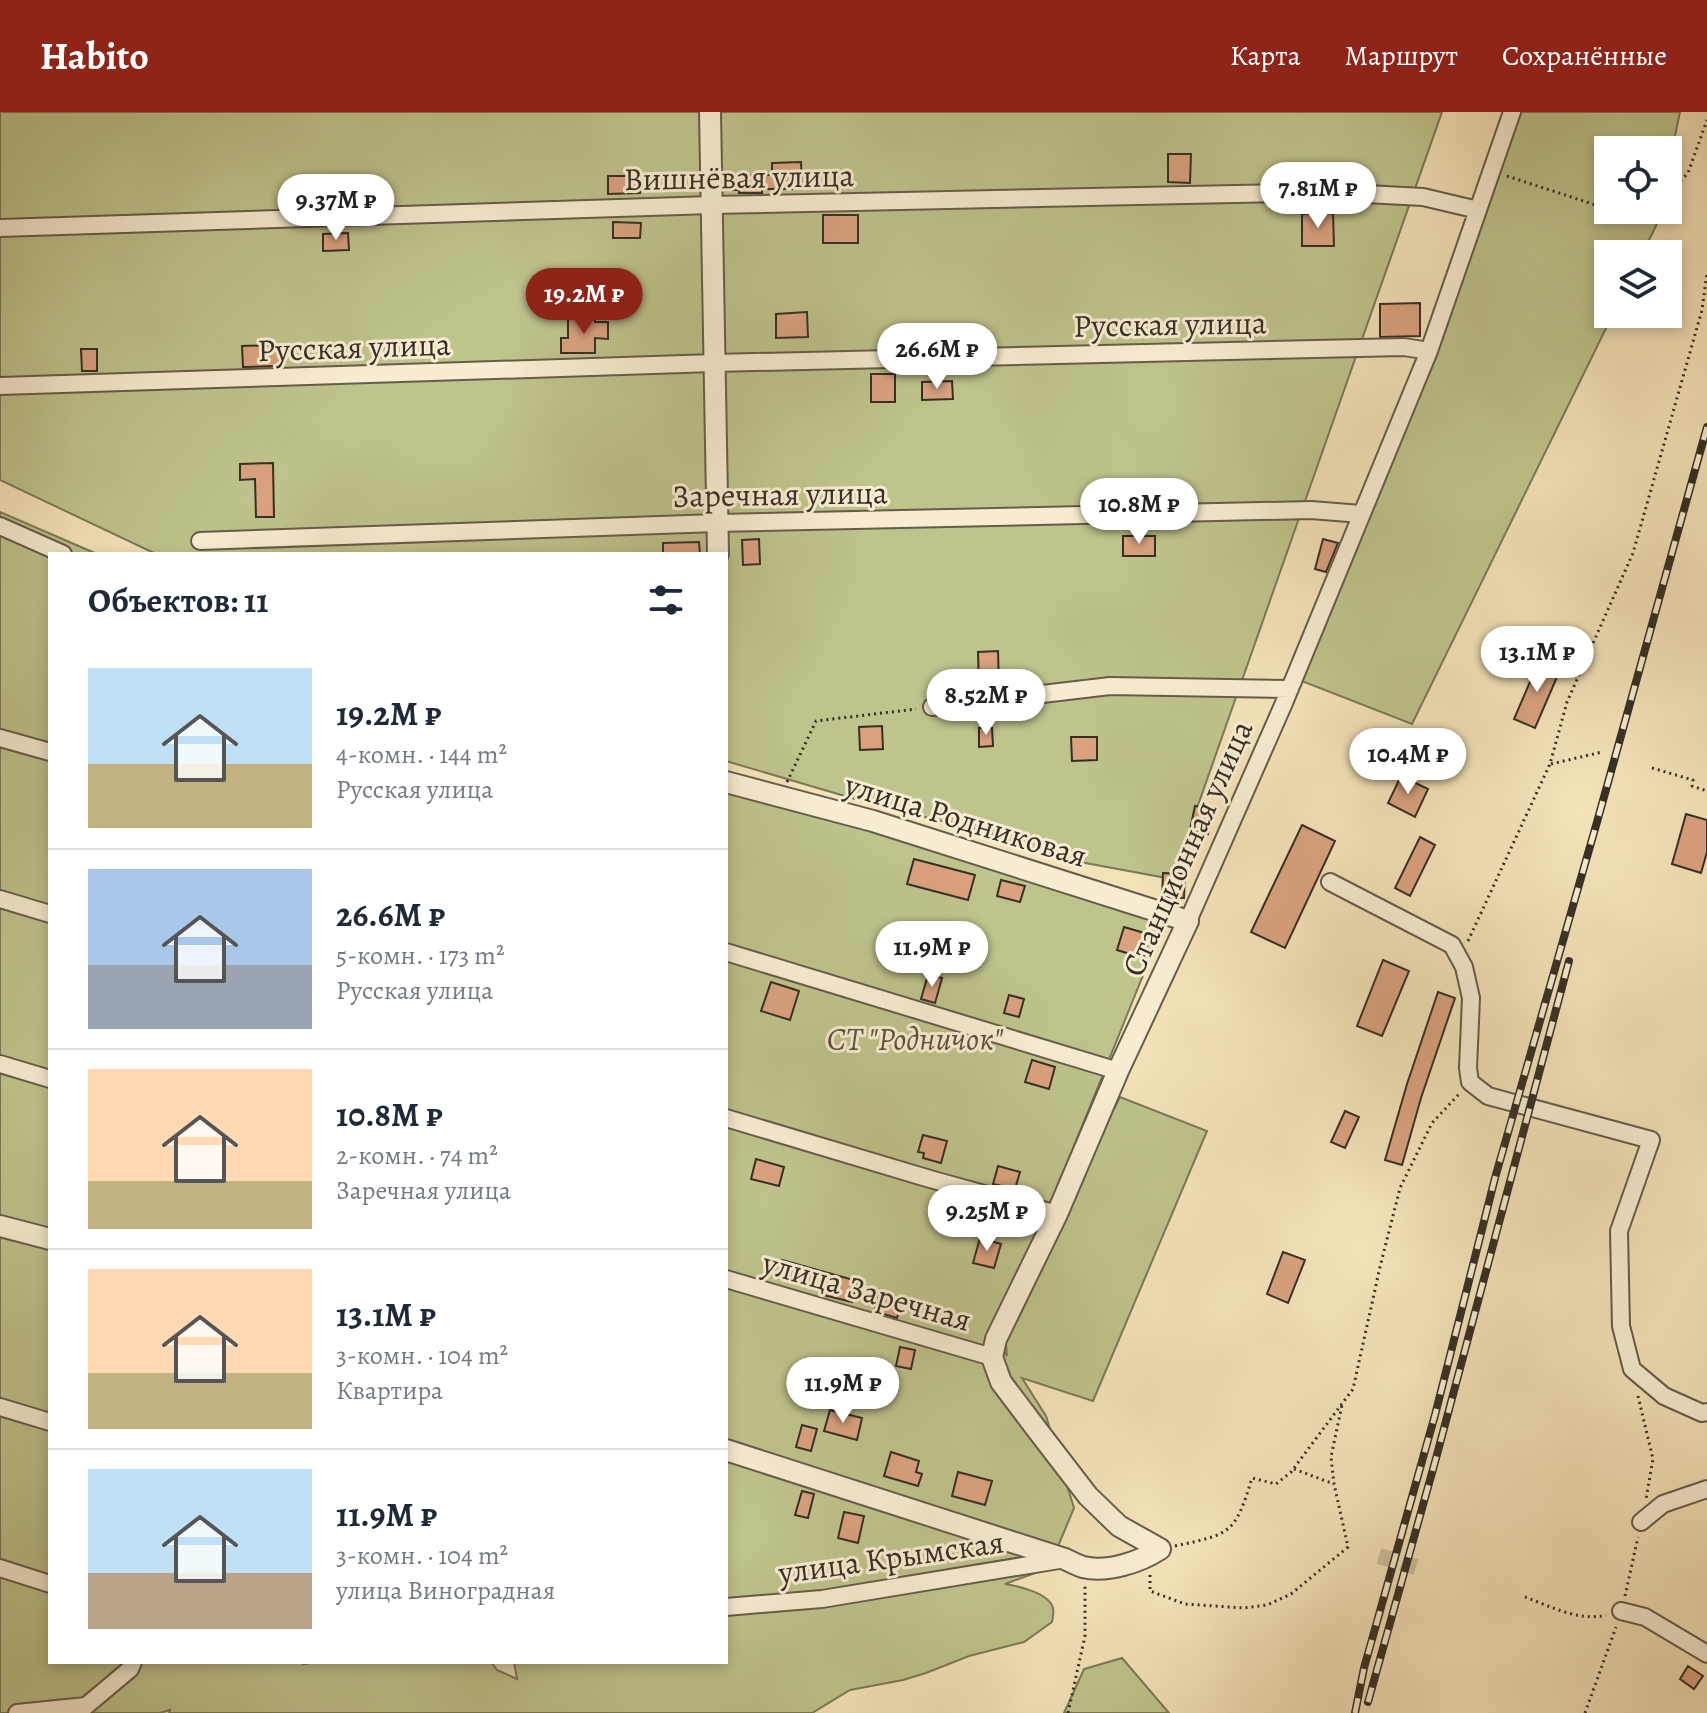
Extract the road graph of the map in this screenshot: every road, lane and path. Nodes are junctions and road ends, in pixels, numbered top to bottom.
1 (710, 112) edge
2 (1512, 112) edge
3 (1707, 120) edge
4 (1492, 171) junction
5 (1682, 179) edge
6 (712, 205) junction
7 (1594, 205) edge
8 (1478, 210) junction
9 (0, 228) edge
10 (1707, 273) edge
11 (1429, 351) junction
12 (714, 363) junction
13 (0, 386) edge
14 (1361, 514) junction
15 (717, 523) junction
16 (0, 526) edge
17 (200, 541) dead end
18 (58, 552) edge
19 (718, 552) edge
20 (1290, 689) junction
21 (932, 707) joint
22 (0, 738) edge
23 (48, 751) edge
24 (1602, 752) dead end
25 (1550, 764) junction
26 (1652, 768) dead end
27 (728, 783) edge
28 (1707, 791) edge
29 (781, 797) junction
30 (1330, 882) dead end
31 (0, 899) edge
32 (48, 913) edge
33 (1188, 921) junction
34 (728, 953) edge
35 (1460, 959) junction
36 (0, 1064) edge
37 (1118, 1071) junction
38 (48, 1078) edge
39 (1470, 1082) junction
40 (728, 1119) edge
41 (1057, 1214) junction
42 (0, 1226) edge
43 (48, 1238) edge
44 (728, 1280) edge
45 (992, 1357) junction
46 (1632, 1369) junction
47 (1342, 1405) junction
48 (0, 1407) edge
49 (1707, 1412) edge
50 (48, 1421) edge
51 (728, 1451) edge
52 (1294, 1469) junction
53 (1334, 1484) junction
54 (1707, 1489) edge
55 (1641, 1522) junction
56 (1160, 1549) junction
57 (1065, 1559) junction
58 (0, 1568) edge
59 (1085, 1568) junction
60 (48, 1583) edge
61 (1525, 1597) dead end
62 (728, 1607) edge
63 (1621, 1611) junction
64 (1707, 1654) edge
65 (132, 1664) edge
66 (17, 1713) edge
67 (1068, 1713) edge
68 (1585, 1713) edge

1 - 6 street
2 - 4 street, Станционная улица
3 - 5 path
4 - 7 path
4 - 8 street, Станционная улица
6 - 8 street, Вишнёвая улица
6 - 9 street, Вишнёвая улица
6 - 12 street
8 - 11 street, Станционная улица
10 - 25 path
11 - 12 street, Русская улица
11 - 14 street, Станционная улица
12 - 13 street, Русская улица
12 - 15 street
14 - 15 street, Заречная улица
14 - 20 street, Станционная улица
15 - 17 street, Заречная улица
15 - 19 street
16 - 18 street
20 - 21 street
20 - 33 street, Станционная улица
21 - 29 path
22 - 23 street
24 - 25 path
25 - 35 path
26 - 28 path
27 - 29 street, улица Родниковая
29 - 33 street, улица Родниковая
30 - 35 street
31 - 32 street
33 - 37 street, Станционная улица
34 - 37 street
35 - 39 street
36 - 38 street
37 - 41 street, Станционная улица
39 - 46 street
39 - 47 path
40 - 41 street
41 - 45 street, Станционная улица
42 - 43 street
44 - 45 street, улица Заречная
45 - 56 street
46 - 49 street
46 - 55 path
47 - 52 path
47 - 53 path
48 - 50 street
51 - 57 street
52 - 53 path
52 - 56 path
53 - 56 path
54 - 55 street
55 - 63 path
56 - 59 street
57 - 59 street
57 - 62 street, улица Крымская
58 - 60 street
59 - 67 path
61 - 63 path
63 - 64 street
63 - 68 path
65 - 66 street

